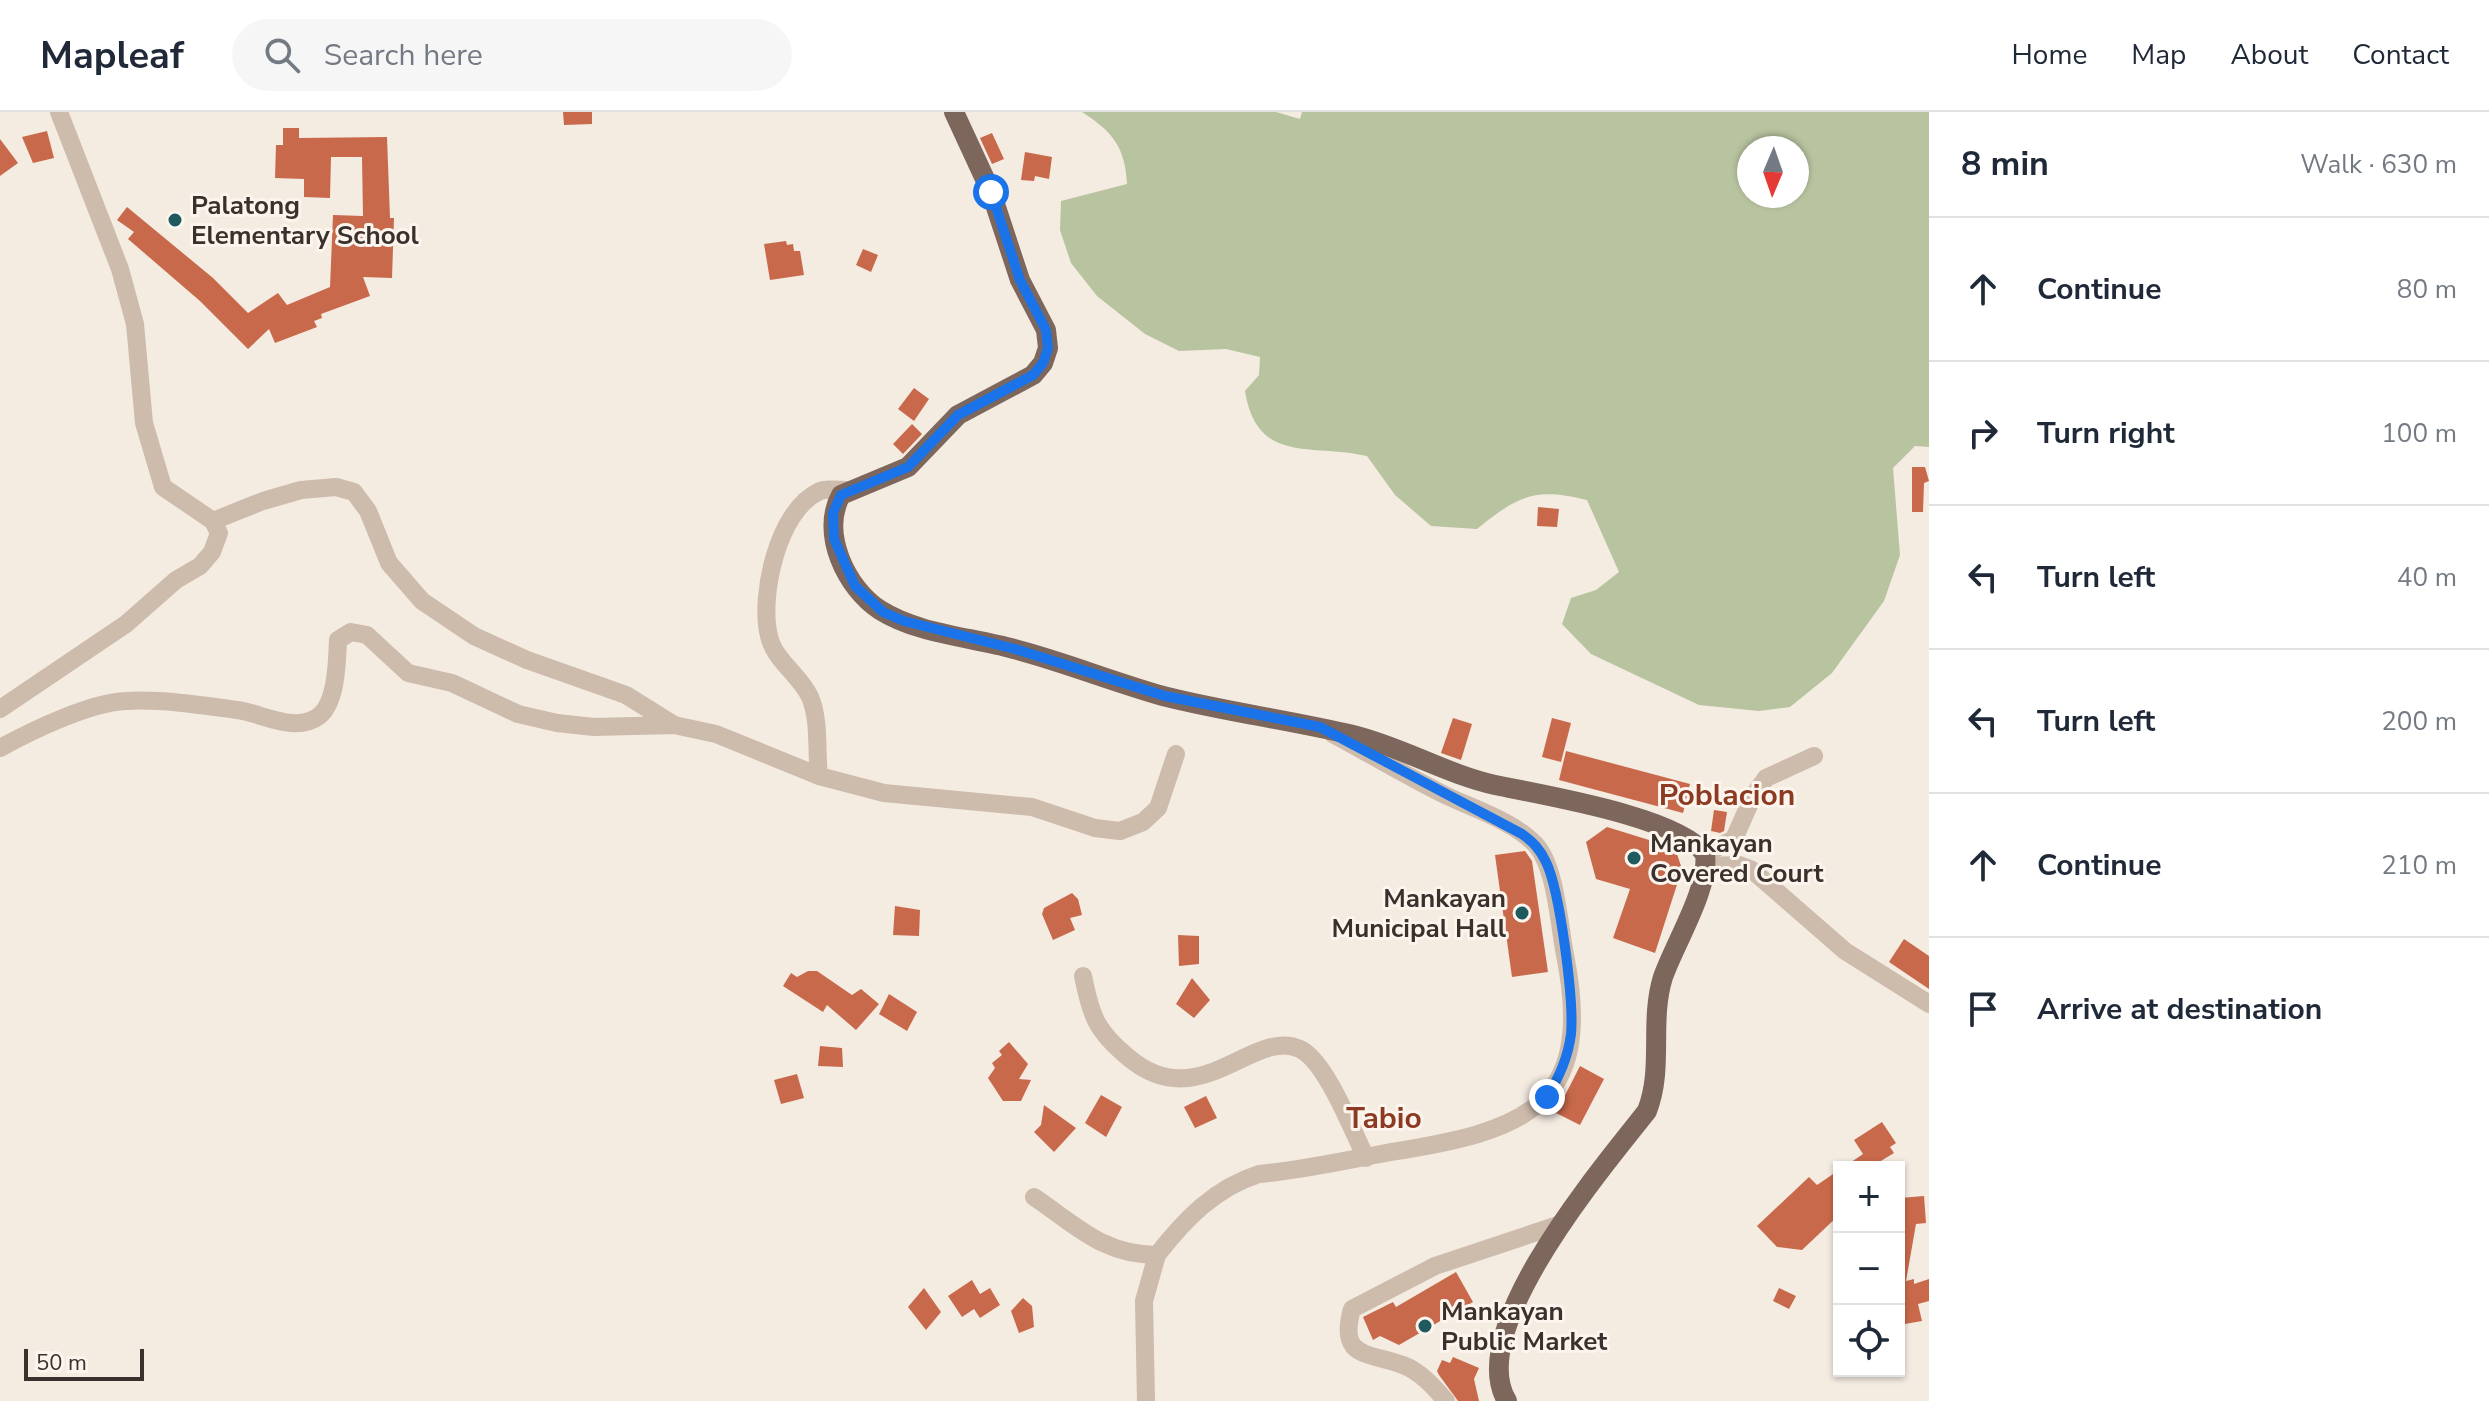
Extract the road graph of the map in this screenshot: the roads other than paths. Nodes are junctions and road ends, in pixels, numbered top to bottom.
1 (59, 112) edge
2 (954, 112) edge
3 (848, 490) junction
4 (213, 521) junction
5 (0, 709) edge
6 (674, 725) junction
7 (1320, 727) junction
8 (0, 748) edge
9 (1176, 754) dead end
10 (1814, 756) dead end
11 (819, 776) junction
12 (1705, 860) junction
13 (1083, 976) dead end
14 (1929, 1004) edge
15 (1366, 1158) junction
16 (1034, 1197) dead end
17 (1561, 1224) junction
18 (1157, 1255) junction
19 (1146, 1401) edge
20 (1446, 1401) edge
21 (1507, 1401) edge

1 - 4 street
2 - 3 main road
3 - 7 main road
3 - 11 street
4 - 5 street
4 - 6 street
6 - 8 street
6 - 11 street
7 - 12 main road
7 - 15 street
9 - 11 street
10 - 12 street
12 - 14 street
12 - 17 main road
13 - 15 street
15 - 18 street
16 - 18 street
17 - 20 street
17 - 21 main road
18 - 19 street

